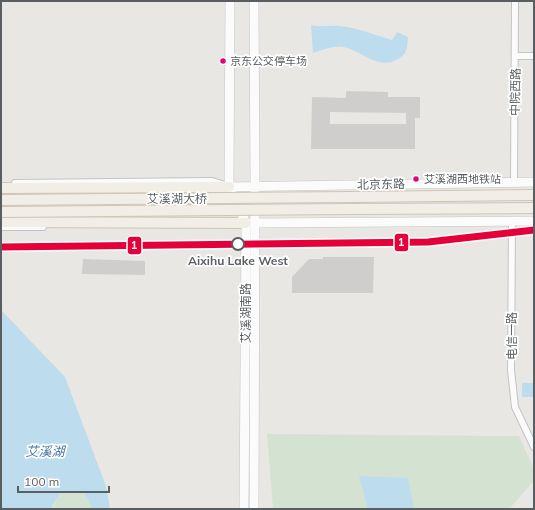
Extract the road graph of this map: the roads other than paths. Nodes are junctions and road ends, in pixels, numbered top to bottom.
1 (230, 1) edge
2 (254, 1) edge
3 (515, 1) edge
4 (516, 56) junction
5 (534, 56) edge
6 (514, 182) junction
7 (534, 182) edge
8 (1, 183) edge
9 (256, 186) junction
10 (229, 187) junction
11 (1, 188) edge
12 (534, 195) edge
13 (352, 197) joint
14 (1, 200) edge
15 (534, 208) edge
16 (352, 209) joint
17 (1, 212) edge
18 (512, 221) junction
19 (534, 221) edge
20 (1, 222) edge
21 (251, 223) junction
22 (43, 224) junction
23 (1, 227) edge
24 (534, 447) edge
25 (244, 509) edge
26 (254, 509) edge

1 - 10 main road, 艾溪湖南路
2 - 9 main road, 艾溪湖南路
3 - 4 street, 中院西路
4 - 5 street
4 - 6 street, 中院西路
6 - 7 main road, 北京东路
6 - 9 main road, 北京东路
8 - 10 street
9 - 10 main road, 北京东路
9 - 21 main road, 艾溪湖南路
10 - 11 main road
10 - 21 main road, 艾溪湖南路
12 - 13 main road, 北京东路
13 - 14 main road, 艾溪湖大桥, bridge
15 - 16 main road, 北京东路
16 - 17 main road, 艾溪湖大桥, bridge
18 - 19 main road
18 - 21 main road
18 - 24 street, 电信一路
20 - 22 main road
21 - 22 main road
21 - 25 main road, 艾溪湖南路
21 - 26 main road, 艾溪湖南路
22 - 23 street

